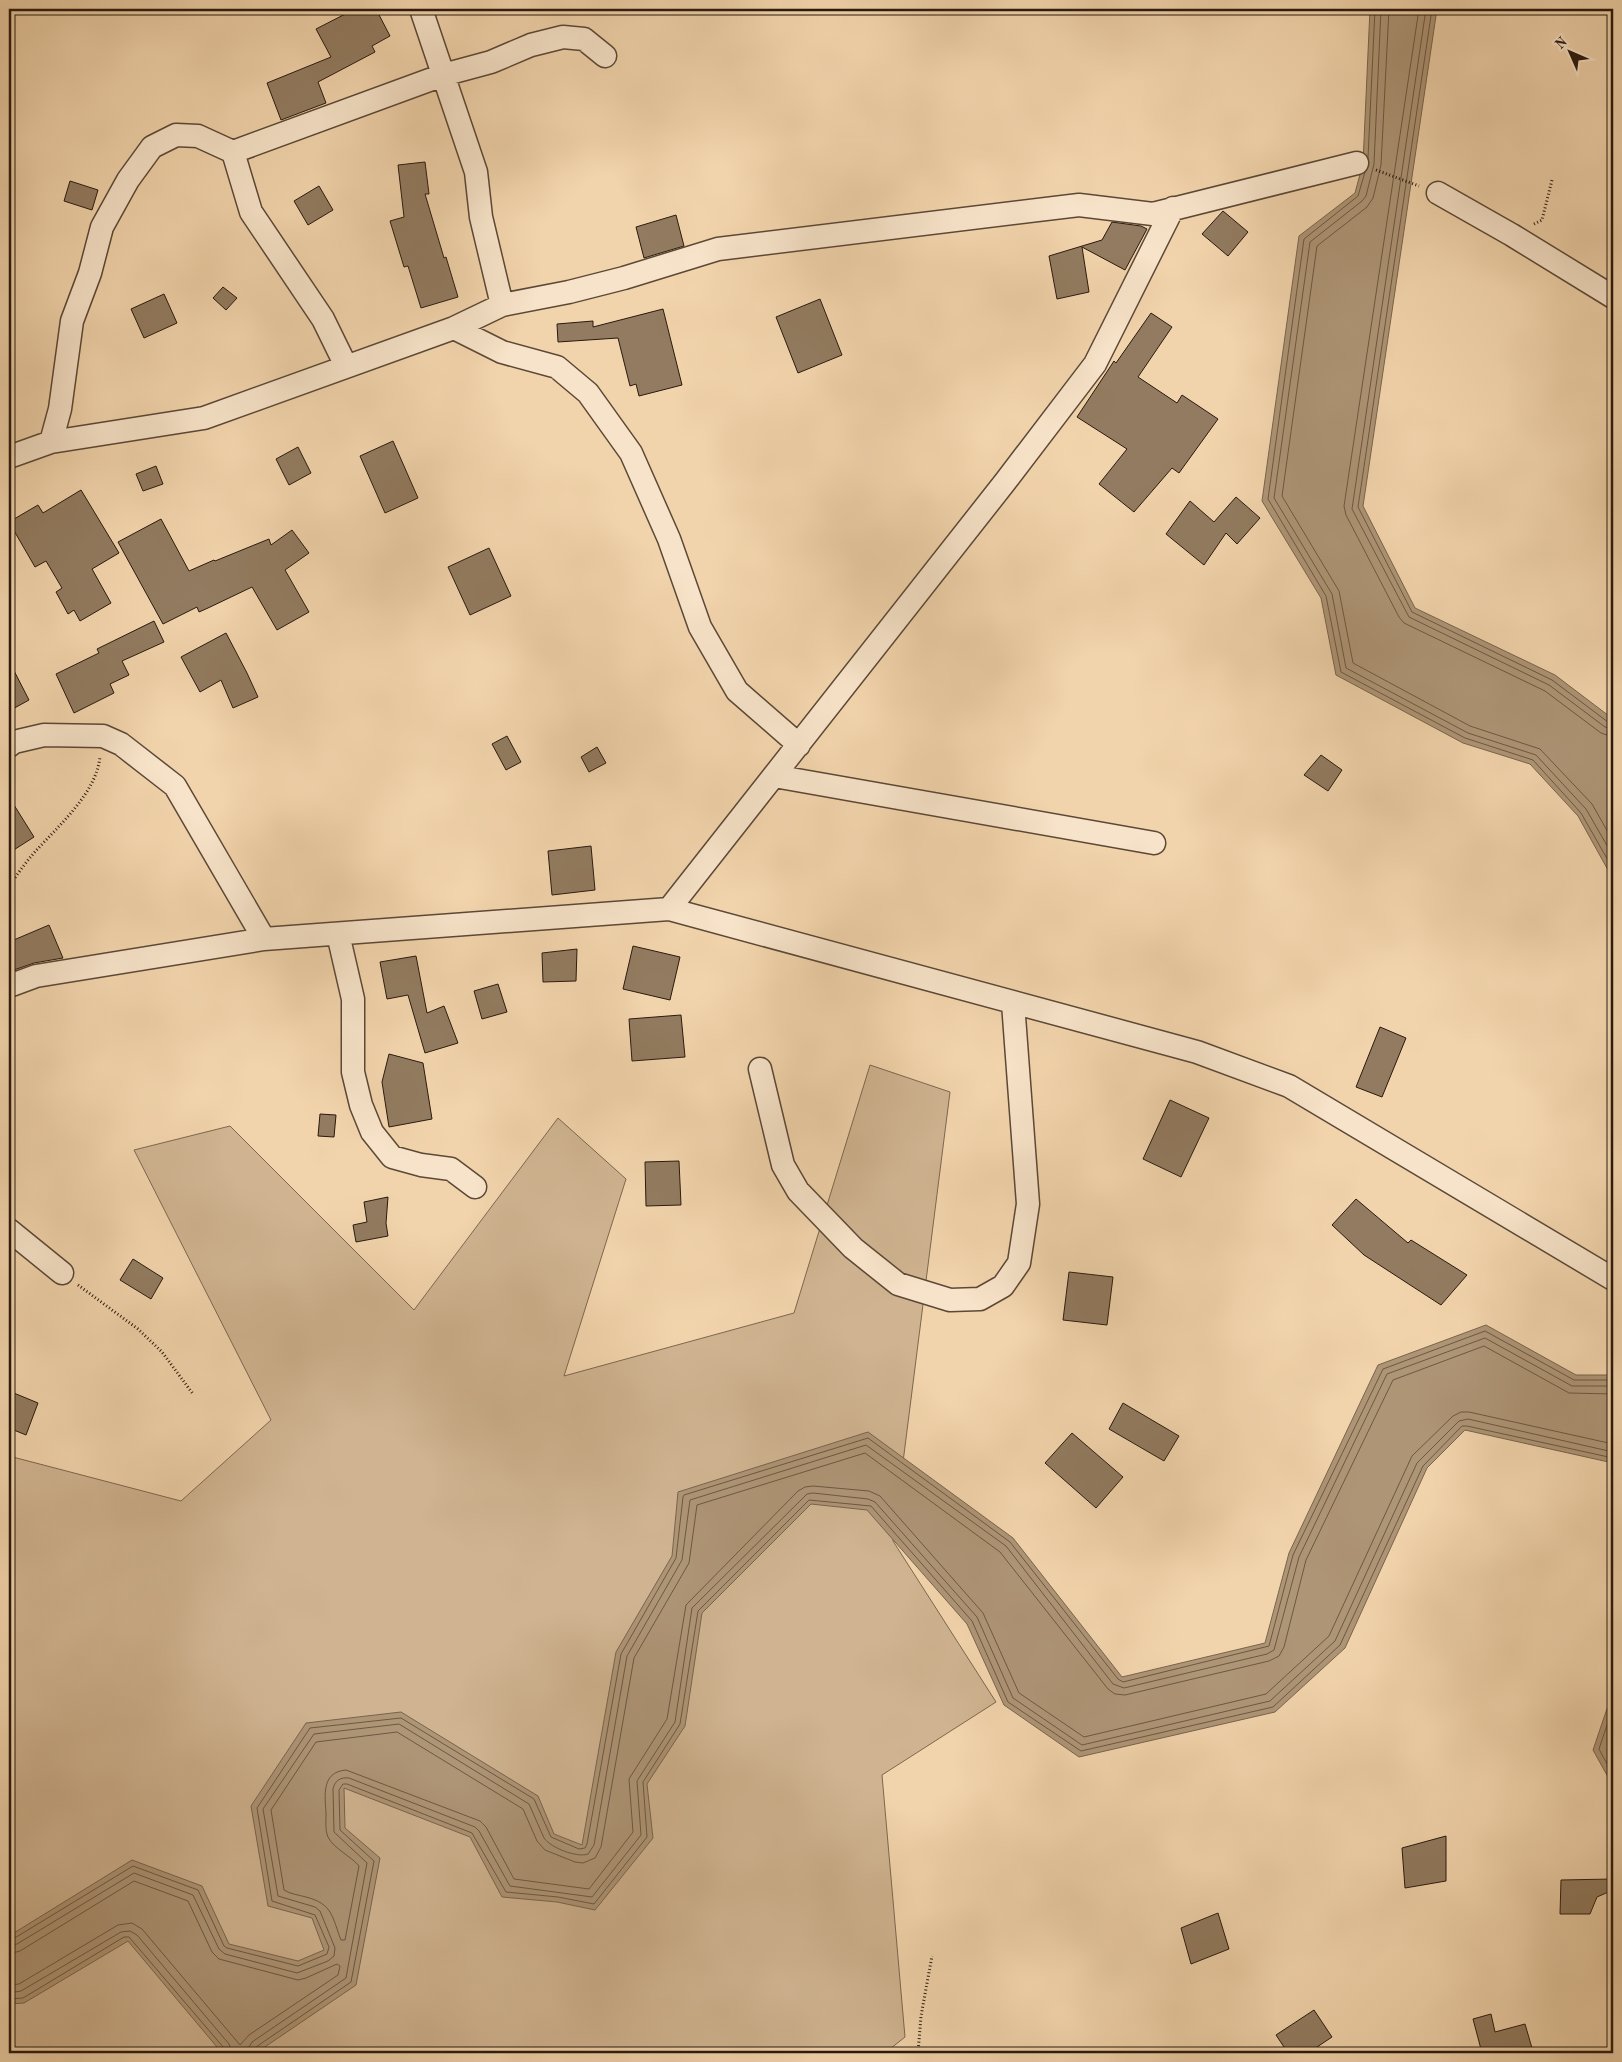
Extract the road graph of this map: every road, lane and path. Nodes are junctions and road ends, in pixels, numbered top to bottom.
1 (420, 9) edge
2 (605, 56) dead end
3 (443, 75) junction
4 (233, 152) junction
5 (1357, 163) joint
6 (1552, 180) dead end
7 (1438, 193) joint
8 (1173, 208) junction
9 (1512, 235) junction
10 (1613, 297) edge
11 (502, 305) junction
12 (454, 328) junction
13 (346, 366) junction
14 (51, 442) junction
15 (9, 458) edge
16 (103, 736) junction
17 (799, 745) junction
18 (9, 746) edge
19 (774, 776) junction
20 (1154, 843) dead end
21 (9, 886) edge
22 (669, 910) junction
23 (338, 934) junction
24 (264, 939) junction
25 (9, 986) edge
26 (1013, 1003) junction
27 (760, 1069) dead end
28 (475, 1187) dead end
29 (9, 1230) edge
30 (62, 1273) joint
31 (1613, 1279) edge
32 (193, 1394) dead end
33 (932, 1956) dead end
34 (918, 2053) edge

1 - 3 street
2 - 3 street
3 - 4 street
3 - 11 street
4 - 13 street
4 - 14 street
5 - 7 path
5 - 8 street
6 - 9 path
7 - 9 street
8 - 11 street
8 - 17 street
9 - 10 street
11 - 12 street
12 - 13 street
12 - 17 street
13 - 14 street
14 - 15 street
16 - 18 street
16 - 21 path
16 - 24 street
17 - 19 street
19 - 20 street
19 - 22 street
22 - 23 street
22 - 26 street
23 - 24 street
23 - 28 street
24 - 25 street
26 - 27 street
26 - 31 street
29 - 30 street
30 - 32 path
33 - 34 path

